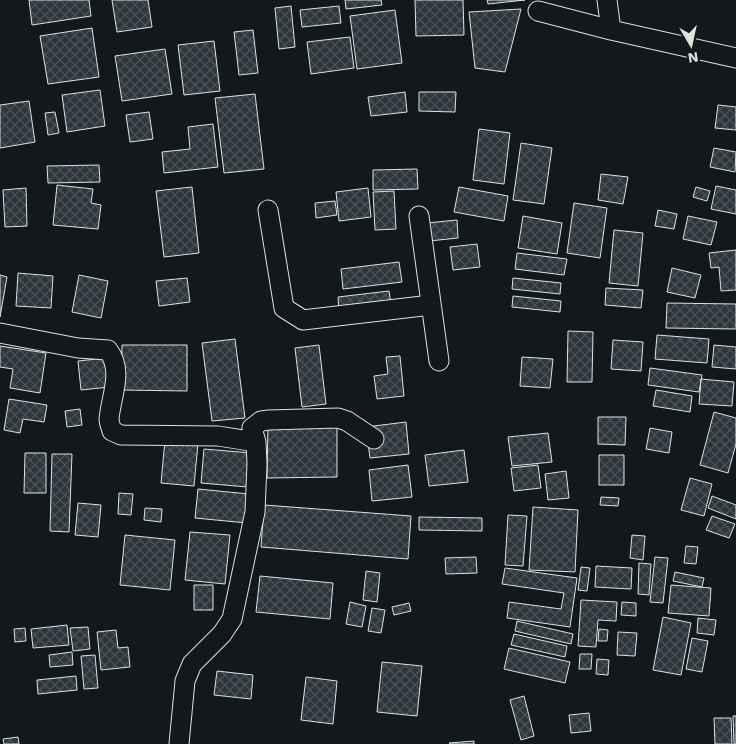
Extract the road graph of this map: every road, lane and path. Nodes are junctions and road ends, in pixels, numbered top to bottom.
1 (608, 0) edge
2 (538, 11) dead end
3 (612, 30) junction
4 (736, 58) edge
5 (268, 210) dead end
6 (419, 216) dead end
7 (432, 305) junction
8 (0, 333) edge
9 (439, 361) dead end
10 (374, 439) dead end
11 (256, 442) junction
12 (179, 744) edge

1 - 3 street
2 - 3 street
3 - 4 street
5 - 7 street
6 - 7 street
7 - 9 street
8 - 11 street
10 - 11 street
11 - 12 street

